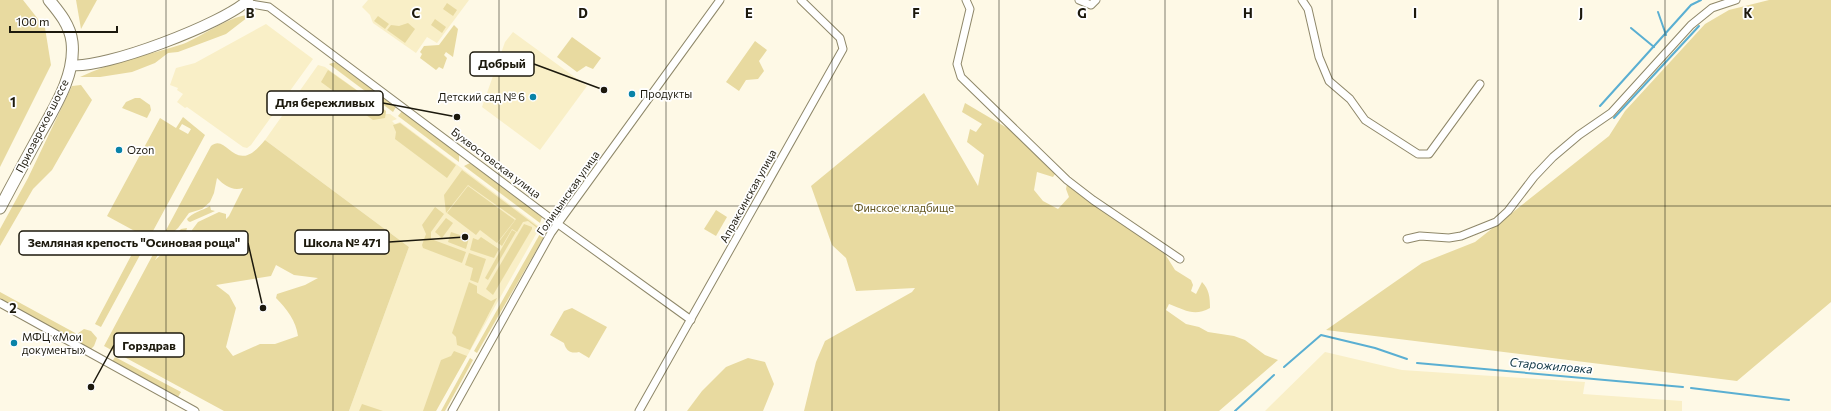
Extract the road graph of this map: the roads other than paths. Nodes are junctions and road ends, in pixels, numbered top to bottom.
1 (49, 0) edge
2 (720, 0) edge
3 (801, 0) edge
4 (966, 0) edge
5 (1079, 0) edge
6 (1096, 0) edge
7 (1302, 0) edge
8 (1736, 0) edge
9 (246, 2) edge
10 (269, 4) edge
11 (71, 65) junction
12 (1480, 84) dead end
13 (0, 208) edge
14 (558, 224) junction
15 (1407, 239) dead end
16 (1180, 259) dead end
17 (0, 303) edge
18 (691, 320) junction
19 (195, 411) edge
20 (452, 411) edge
21 (639, 411) edge

1 - 11 main road, Приозерское шоссе
2 - 14 street, Голицынская улица
3 - 18 street, Апраксинская улица
4 - 16 street
5 - 6 street
7 - 12 street
8 - 15 street
9 - 10 street, Бухвостовская улица
9 - 11 main road
10 - 14 street, Бухвостовская улица
11 - 13 main road, Приозерское шоссе
14 - 18 street, Бухвостовская улица
14 - 20 street, Голицынская улица
17 - 19 street
18 - 21 street, Апраксинская улица

